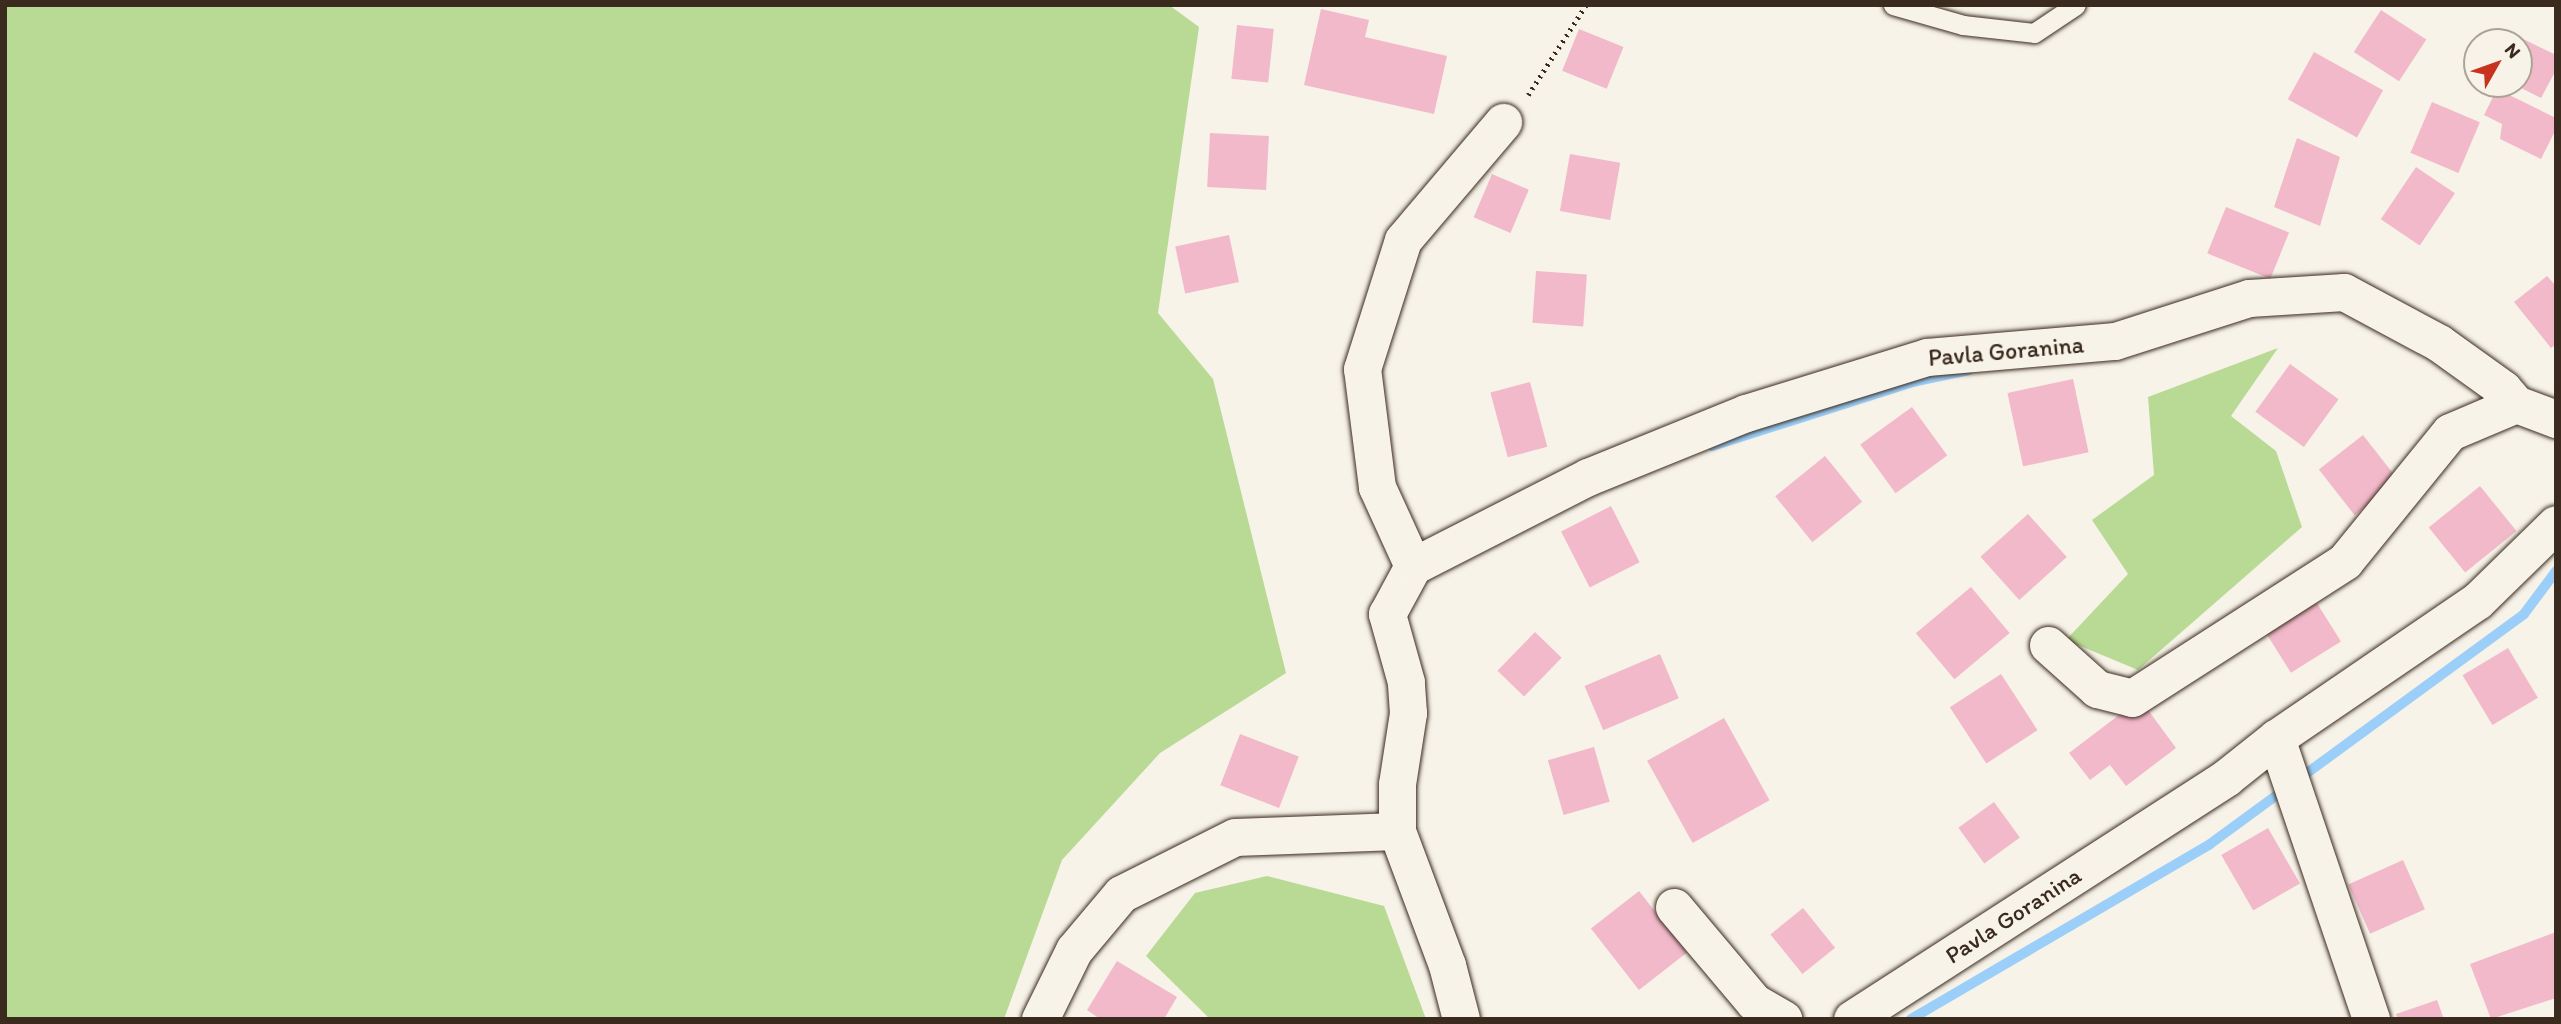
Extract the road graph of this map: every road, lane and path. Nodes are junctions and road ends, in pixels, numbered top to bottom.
1 (1586, 5) edge
2 (1894, 5) edge
3 (2076, 5) edge
4 (1503, 122) joint
5 (2516, 404) junction
6 (2556, 419) edge
7 (2556, 524) edge
8 (1413, 566) junction
9 (2048, 645) dead end
10 (2276, 737) junction
11 (1397, 831) junction
12 (1674, 907) dead end
13 (1040, 1019) edge
14 (1461, 1019) edge
15 (1784, 1019) edge
16 (1852, 1019) edge
17 (2371, 1019) edge

1 - 4 path
2 - 3 lane
4 - 8 street
5 - 6 street, Pavla Goranina
5 - 8 street, Pavla Goranina
5 - 9 street
7 - 10 street, Pavla Goranina
8 - 11 street
10 - 16 street, Pavla Goranina
10 - 17 street
11 - 13 street
11 - 14 street
12 - 15 street

